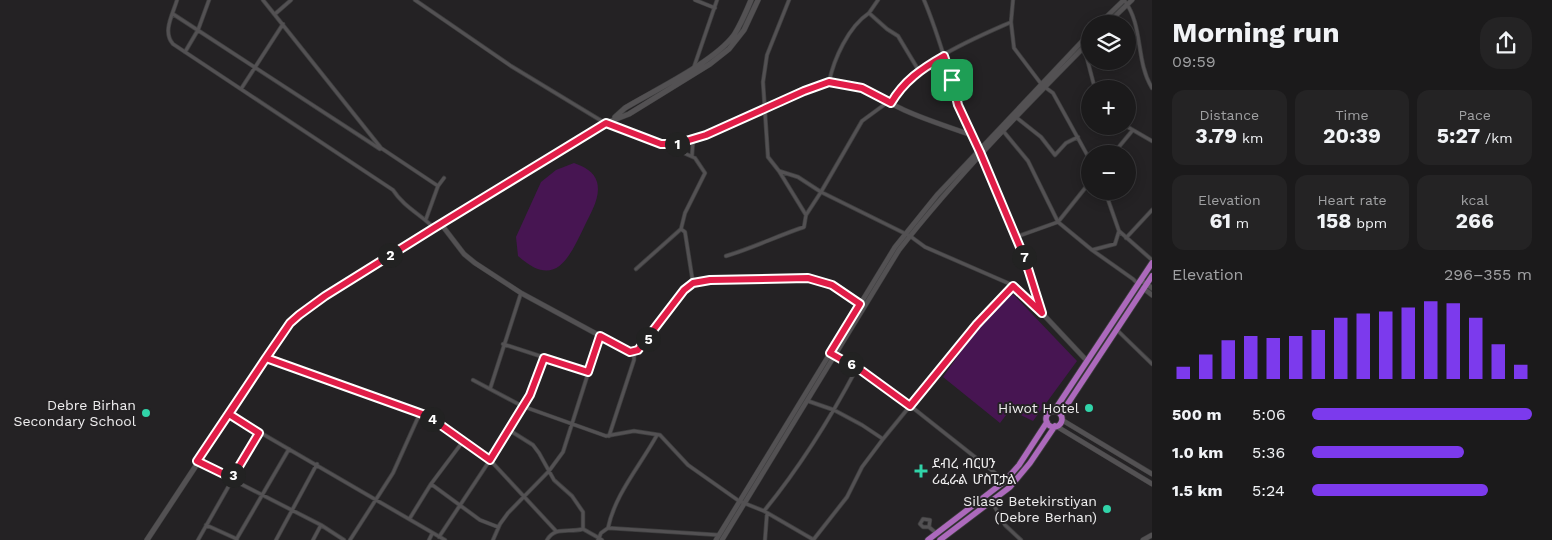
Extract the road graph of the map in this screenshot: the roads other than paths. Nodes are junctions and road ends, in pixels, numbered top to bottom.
1 (177, 0) edge
2 (209, 0) edge
3 (263, 0) edge
4 (291, 0) edge
5 (415, 0) edge
6 (695, 0) edge
7 (718, 0) edge
8 (751, 0) edge
9 (758, 0) edge
10 (789, 0) edge
11 (878, 0) edge
12 (924, 0) edge
13 (1013, 0) edge
14 (1127, 1) edge
15 (715, 8) junction
16 (173, 14) junction
17 (274, 14) junction
18 (869, 14) junction
19 (1111, 15) edge
20 (1115, 15) edge
21 (1011, 22) junction
22 (283, 24) junction
23 (198, 30) junction
24 (1081, 44) edge
25 (1081, 50) edge
26 (184, 52) junction
27 (944, 56) junction
28 (255, 66) junction
29 (695, 69) junction
30 (919, 71) junction
31 (829, 82) junction
32 (1044, 87) junction
33 (1152, 88) edge
34 (240, 89) junction
35 (889, 102) junction
36 (765, 108) junction
37 (1018, 118) junction
38 (606, 123) junction
39 (1004, 132) junction
40 (1136, 133) edge
41 (971, 135) junction
42 (1129, 135) edge
43 (1078, 137) junction
44 (693, 139) junction
45 (1152, 141) edge
46 (661, 144) junction
47 (1082, 145) edge
48 (1120, 145) edge
49 (385, 152) junction
50 (980, 152) junction
51 (692, 156) junction
52 (779, 171) junction
53 (444, 178) dead end
54 (438, 186) junction
55 (821, 192) junction
56 (1081, 193) edge
57 (1108, 200) edge
58 (1152, 210) edge
59 (806, 215) junction
60 (426, 219) junction
61 (1058, 222) junction
62 (441, 224) junction
63 (434, 228) junction
64 (681, 229) junction
65 (1119, 231) junction
66 (907, 235) junction
67 (1015, 237) junction
68 (1126, 238) junction
69 (1092, 250) junction
70 (726, 256) dead end
71 (1152, 262) edge
72 (636, 269) dead end
73 (1152, 276) edge
74 (1139, 282) junction
75 (693, 283) junction
76 (1013, 286) junction
77 (1148, 287) edge
78 (521, 293) junction
79 (1152, 295) edge
80 (862, 305) junction
81 (1042, 313) junction
82 (1117, 330) junction
83 (600, 336) junction
84 (503, 344) junction
85 (634, 352) junction
86 (832, 354) junction
87 (266, 358) junction
88 (544, 358) junction
89 (1087, 362) junction
90 (1152, 364) edge
91 (857, 368) junction
92 (588, 372) junction
93 (473, 380) dead end
94 (490, 389) junction
95 (808, 401) junction
96 (522, 406) junction
97 (910, 406) junction
98 (834, 410) junction
99 (1054, 411) junction
100 (420, 413) junction
101 (229, 414) junction
102 (1062, 417) junction
103 (1047, 422) junction
104 (572, 424) junction
105 (1056, 426) junction
106 (509, 430) junction
107 (259, 433) junction
108 (657, 435) junction
109 (609, 436) junction
110 (464, 440) junction
111 (883, 440) junction
112 (289, 449) junction
113 (490, 460) junction
114 (197, 461) junction
115 (317, 464) junction
116 (549, 471) junction
117 (1152, 474) edge
118 (232, 478) junction
119 (1005, 481) junction
120 (431, 484) junction
121 (1152, 484) edge
122 (261, 494) junction
123 (523, 495) junction
124 (376, 499) junction
125 (739, 501) junction
126 (991, 501) junction
127 (745, 502) junction
128 (458, 506) junction
129 (292, 510) junction
130 (765, 512) junction
131 (410, 518) junction
132 (206, 525) junction
133 (321, 525) junction
134 (498, 527) junction
135 (929, 527) dead end
136 (608, 528) junction
137 (583, 529) junction
138 (556, 531) junction
139 (432, 534) junction
140 (936, 534) junction
141 (1152, 535) edge
142 (439, 537) junction
143 (717, 538) edge
144 (600, 539) edge
145 (148, 540) edge
146 (198, 540) edge
147 (237, 540) edge
148 (276, 540) edge
149 (313, 540) edge
150 (344, 540) edge
151 (350, 540) edge
152 (429, 540) edge
153 (446, 540) edge
154 (493, 540) edge
155 (547, 540) edge
156 (722, 540) edge
157 (765, 540) edge
158 (814, 540) edge
159 (928, 540) edge
160 (940, 540) edge
161 (1021, 540) edge
162 (1143, 540) edge

1 - 16 street
2 - 23 street
3 - 17 street
4 - 17 street
5 - 38 street
6 - 15 street
7 - 15 street
8 - 29 main road
9 - 29 main road
10 - 36 street
11 - 18 street
12 - 27 street
13 - 21 street
14 - 19 street
14 - 20 street
14 - 33 street
15 - 29 street
16 - 23 street
16 - 26 street
17 - 22 street
18 - 30 street
18 - 31 street
21 - 27 street
21 - 32 street
22 - 28 street
22 - 49 street
23 - 26 street
23 - 28 street
24 - 32 street
25 - 32 street
26 - 34 street
27 - 30 street
27 - 41 street
28 - 34 street
28 - 49 street
29 - 38 main road
30 - 35 street
31 - 35 street
31 - 36 street
32 - 37 street
32 - 43 street
32 - 50 street
34 - 60 street
35 - 41 street
35 - 55 street
36 - 44 street
36 - 52 street
37 - 39 street
37 - 43 street
38 - 46 street
38 - 62 main road
39 - 50 street
39 - 61 street
40 - 45 street
41 - 50 street
42 - 48 street
43 - 47 street
44 - 46 street
44 - 51 street
46 - 51 street
49 - 54 street
50 - 66 street
50 - 67 street
51 - 64 street
52 - 55 street
52 - 59 street
53 - 54 street
54 - 60 street
55 - 59 street
55 - 66 street
56 - 61 street
57 - 65 street
58 - 68 street
59 - 70 street
60 - 63 street
61 - 67 street
61 - 69 street
62 - 63 main road
62 - 78 street
63 - 87 main road
64 - 72 street
64 - 75 street
65 - 68 street
65 - 69 street
66 - 76 street
66 - 80 street
67 - 81 street
68 - 71 street
69 - 74 street
71 - 74 highway
73 - 77 highway
74 - 77 street
74 - 89 highway
75 - 80 street
75 - 85 street
76 - 81 street
76 - 97 street
77 - 79 street
77 - 82 highway
78 - 83 street
78 - 84 street
80 - 86 street
81 - 89 street
82 - 90 street
82 - 102 highway
83 - 85 street
83 - 92 street
84 - 88 street
84 - 94 street
85 - 109 street
86 - 91 street
86 - 95 street
86 - 125 street
87 - 100 street
87 - 101 main road
88 - 92 street
88 - 96 street
89 - 99 highway
91 - 97 street
91 - 98 street
92 - 104 street
93 - 94 street
94 - 96 street
95 - 98 street
95 - 127 street
96 - 104 street
96 - 106 street
97 - 111 street
97 - 119 street
98 - 111 street
98 - 130 street
99 - 102 highway
99 - 103 highway
100 - 110 street
100 - 124 street
101 - 107 street
101 - 114 main road
102 - 105 highway
102 - 117 street
103 - 105 highway
103 - 119 highway
104 - 109 street
104 - 116 street
105 - 121 street
105 - 126 highway
106 - 113 street
106 - 116 street
107 - 112 street
107 - 118 street
108 - 109 street
108 - 125 street
108 - 136 street
110 - 113 street
110 - 120 street
111 - 158 street
112 - 115 street
112 - 122 street
113 - 123 street
113 - 128 street
114 - 118 street
114 - 145 main road
115 - 124 street
115 - 129 street
116 - 123 street
116 - 137 street
118 - 122 street
118 - 132 street
119 - 140 highway
120 - 128 street
120 - 131 street
122 - 129 street
122 - 147 street
123 - 134 street
123 - 138 street
124 - 131 street
124 - 151 street
125 - 127 street
125 - 143 street
126 - 160 highway
126 - 161 street
127 - 130 street
127 - 156 street
128 - 134 street
128 - 142 street
129 - 133 street
129 - 148 street
130 - 157 street
130 - 158 street
131 - 139 street
132 - 146 street
132 - 147 street
133 - 149 street
133 - 150 street
134 - 154 street
135 - 140 street
136 - 143 street
136 - 144 street
137 - 138 street
137 - 144 street
138 - 155 street
139 - 142 street
139 - 152 street
140 - 159 highway
141 - 162 street
142 - 153 street

